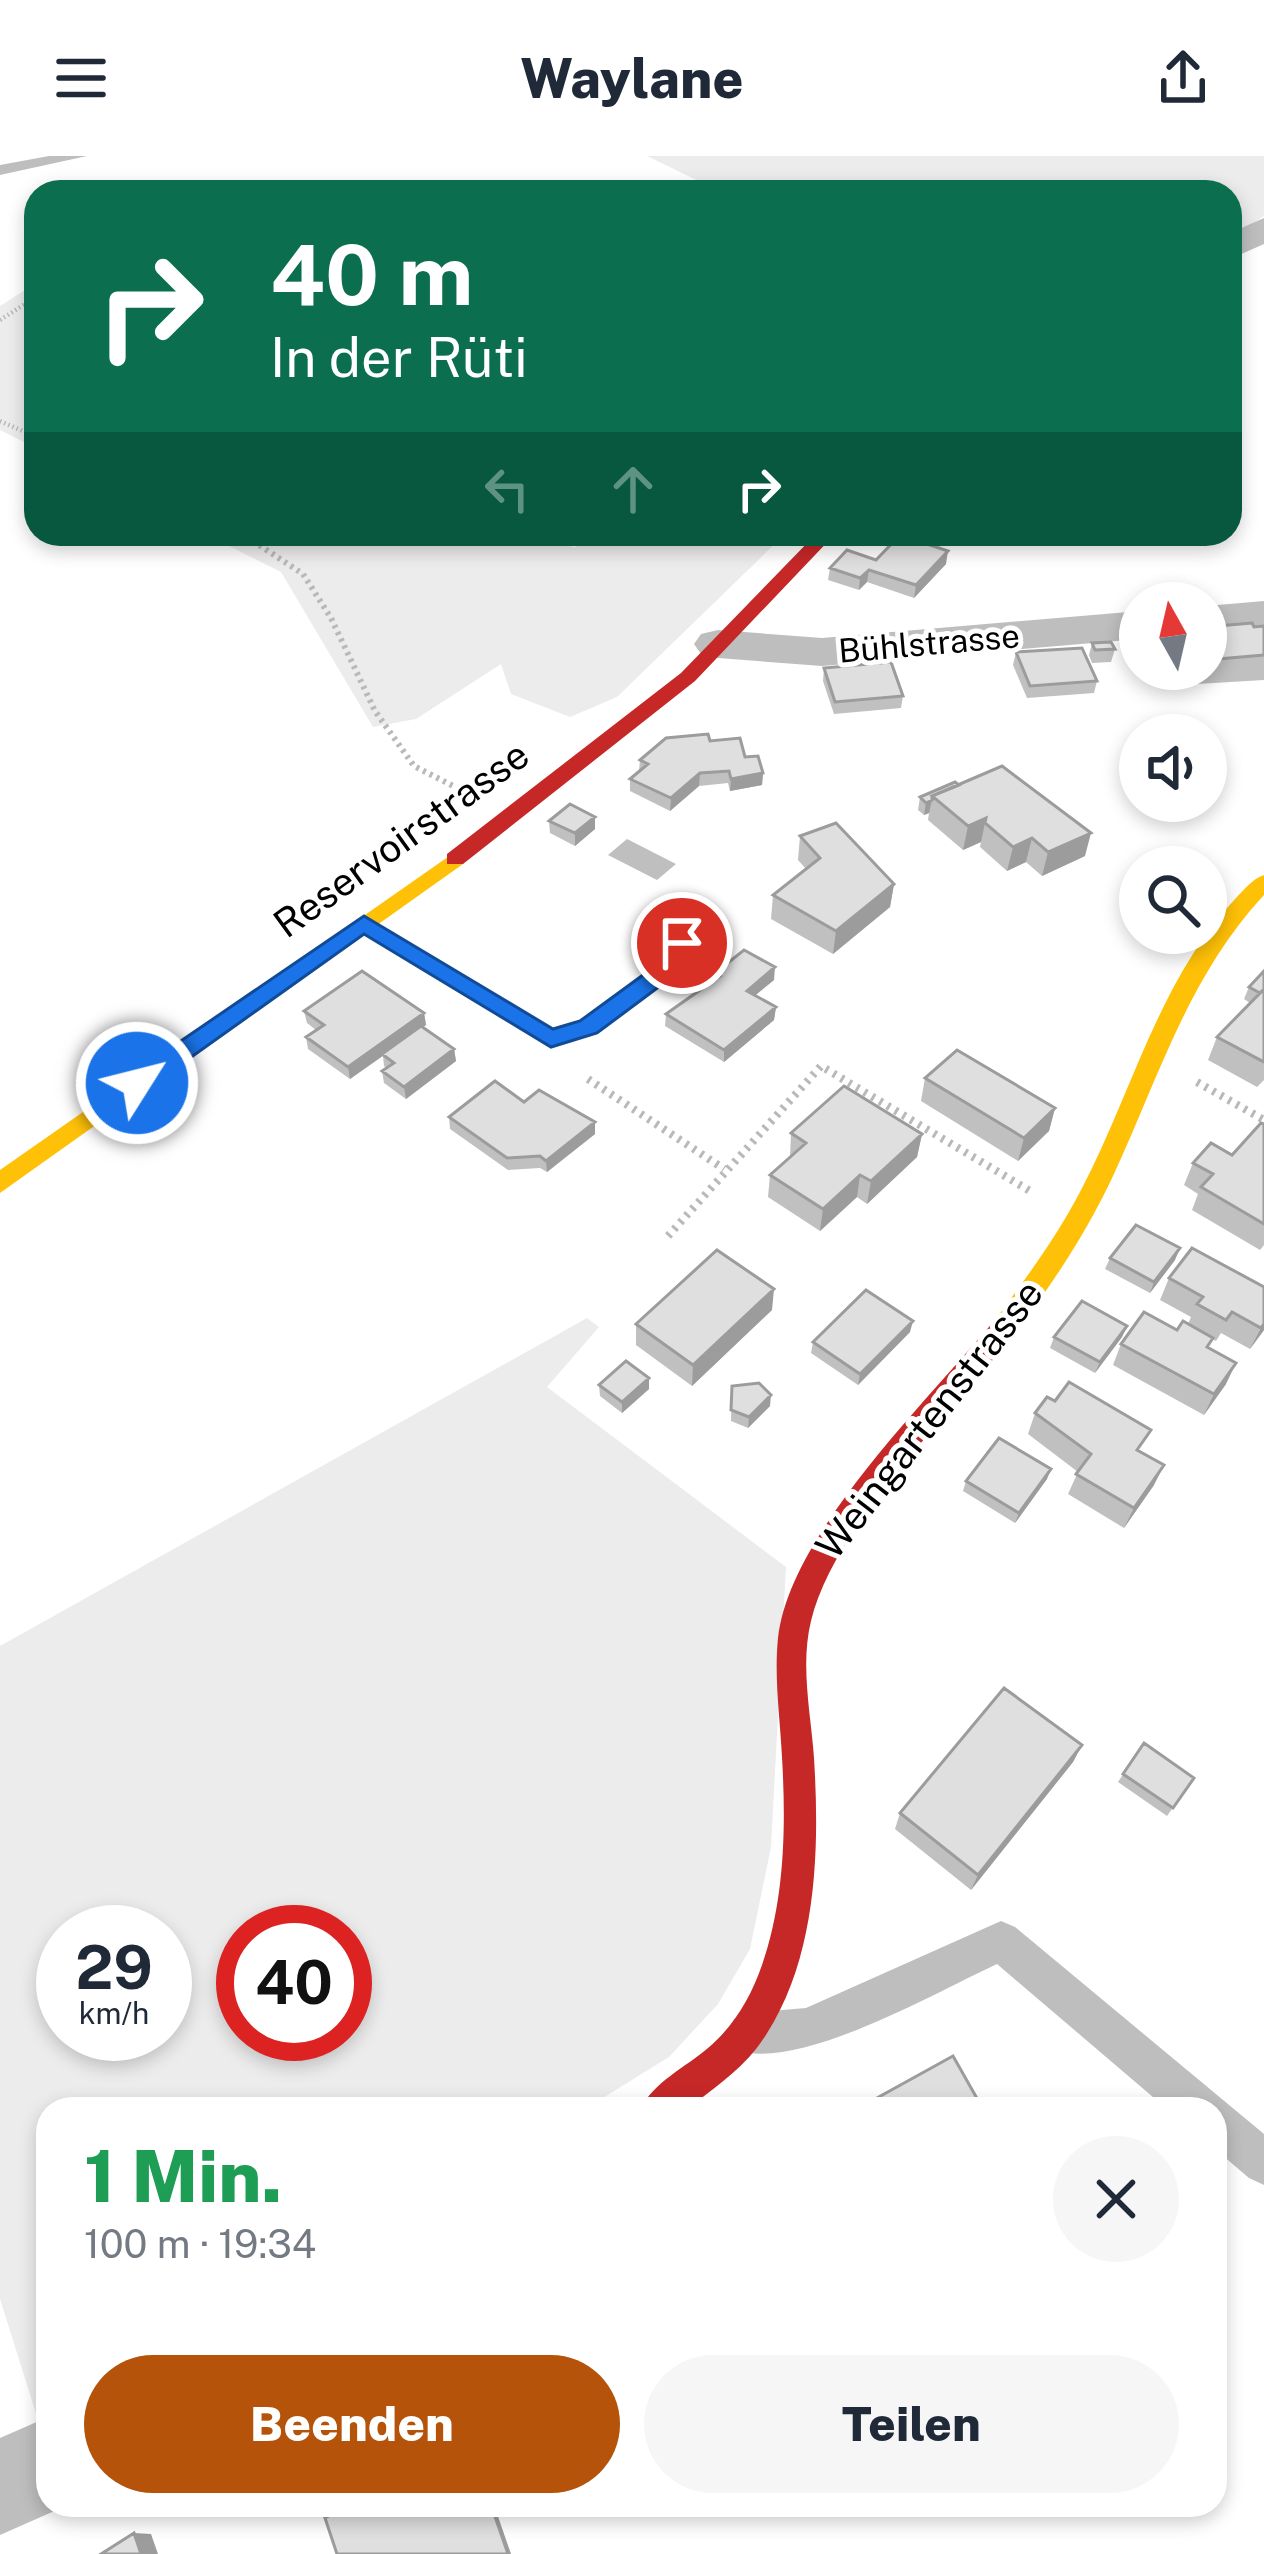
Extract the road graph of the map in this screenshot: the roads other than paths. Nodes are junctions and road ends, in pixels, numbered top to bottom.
1 (78, 156) edge
2 (0, 170) edge
3 (814, 546) edge
4 (1264, 615) edge
5 (1227, 618) edge
6 (1119, 627) edge
7 (718, 644) junction
8 (1264, 881) edge
9 (364, 924) junction
10 (682, 943) dead end
11 (0, 1183) edge
12 (747, 2034) junction
13 (673, 2097) edge
14 (1186, 2097) edge
15 (1227, 2131) edge
16 (1264, 2163) edge
17 (36, 2470) edge
18 (0, 2487) edge

1 - 2 lane
3 - 7 street, Reservoirstrasse
4 - 5 street
6 - 7 street, Bühlstrasse
7 - 9 street, Reservoirstrasse
8 - 12 street, Weingartenstrasse
9 - 10 street
9 - 11 street, Reservoirstrasse
12 - 13 street, Weingartenstrasse
12 - 14 lane
15 - 16 lane
17 - 18 street

